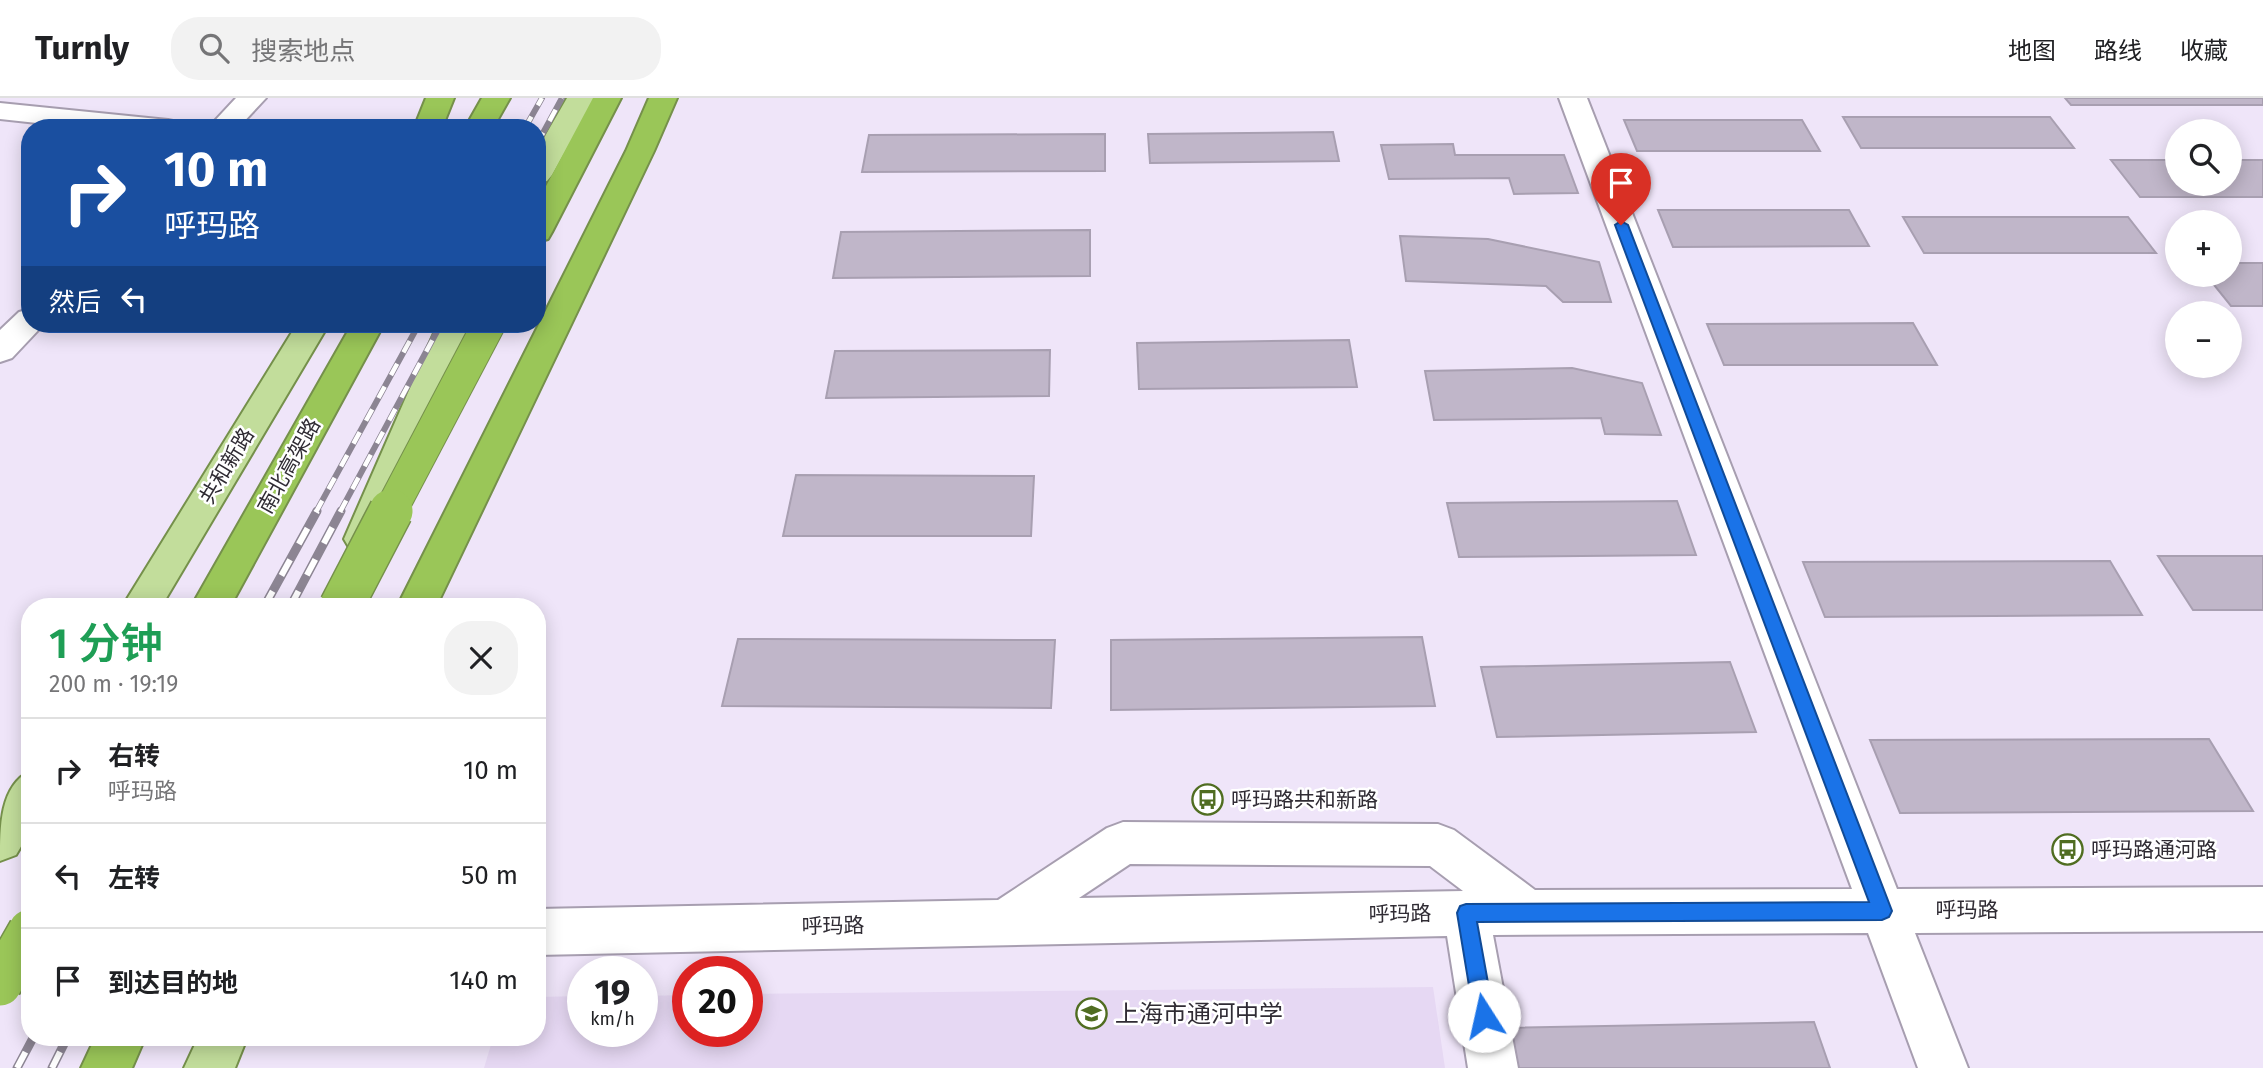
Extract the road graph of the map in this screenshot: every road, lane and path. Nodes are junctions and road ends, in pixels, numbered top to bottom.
1 (252, 98) edge
2 (440, 98) edge
3 (456, 98) edge
4 (496, 98) edge
5 (581, 98) edge
6 (607, 98) edge
7 (663, 98) edge
8 (1573, 98) edge
9 (0, 111) edge
10 (79, 119) edge
11 (231, 119) edge
12 (432, 119) edge
13 (441, 119) edge
14 (484, 119) edge
15 (546, 159) edge
16 (546, 215) edge
17 (21, 329) edge
18 (308, 333) edge
19 (363, 333) edge
20 (450, 333) edge
21 (484, 333) edge
22 (0, 349) edge
23 (146, 598) edge
24 (215, 598) edge
25 (346, 598) edge
26 (359, 598) edge
27 (420, 598) edge
28 (21, 806) edge
29 (0, 840) edge
30 (2263, 909) edge
31 (1882, 911) junction
32 (1466, 913) junction
33 (1528, 913) junction
34 (1003, 923) junction
35 (546, 932) edge
36 (21, 947) edge
37 (21, 977) edge
38 (0, 983) edge
39 (117, 1046) edge
40 (219, 1046) edge
41 (106, 1068) edge
42 (209, 1068) edge
43 (1493, 1068) edge
44 (1943, 1068) edge

1 - 11 street
2 - 12 highway
3 - 13 main road
4 - 14 highway
5 - 15 main road
6 - 16 highway
7 - 27 highway
8 - 31 street
9 - 10 street
17 - 22 street
18 - 23 main road, 共和新路
19 - 24 highway, 南北高架路
20 - 26 main road
21 - 25 highway, bridge
28 - 29 main road
30 - 31 street, 呼玛路
31 - 33 street, 呼玛路
31 - 44 street
32 - 33 street, 呼玛路
32 - 34 street, 呼玛路
32 - 43 street
33 - 34 street
34 - 35 street, 呼玛路
36 - 38 highway, bridge
37 - 38 street
39 - 41 highway
40 - 42 main road

